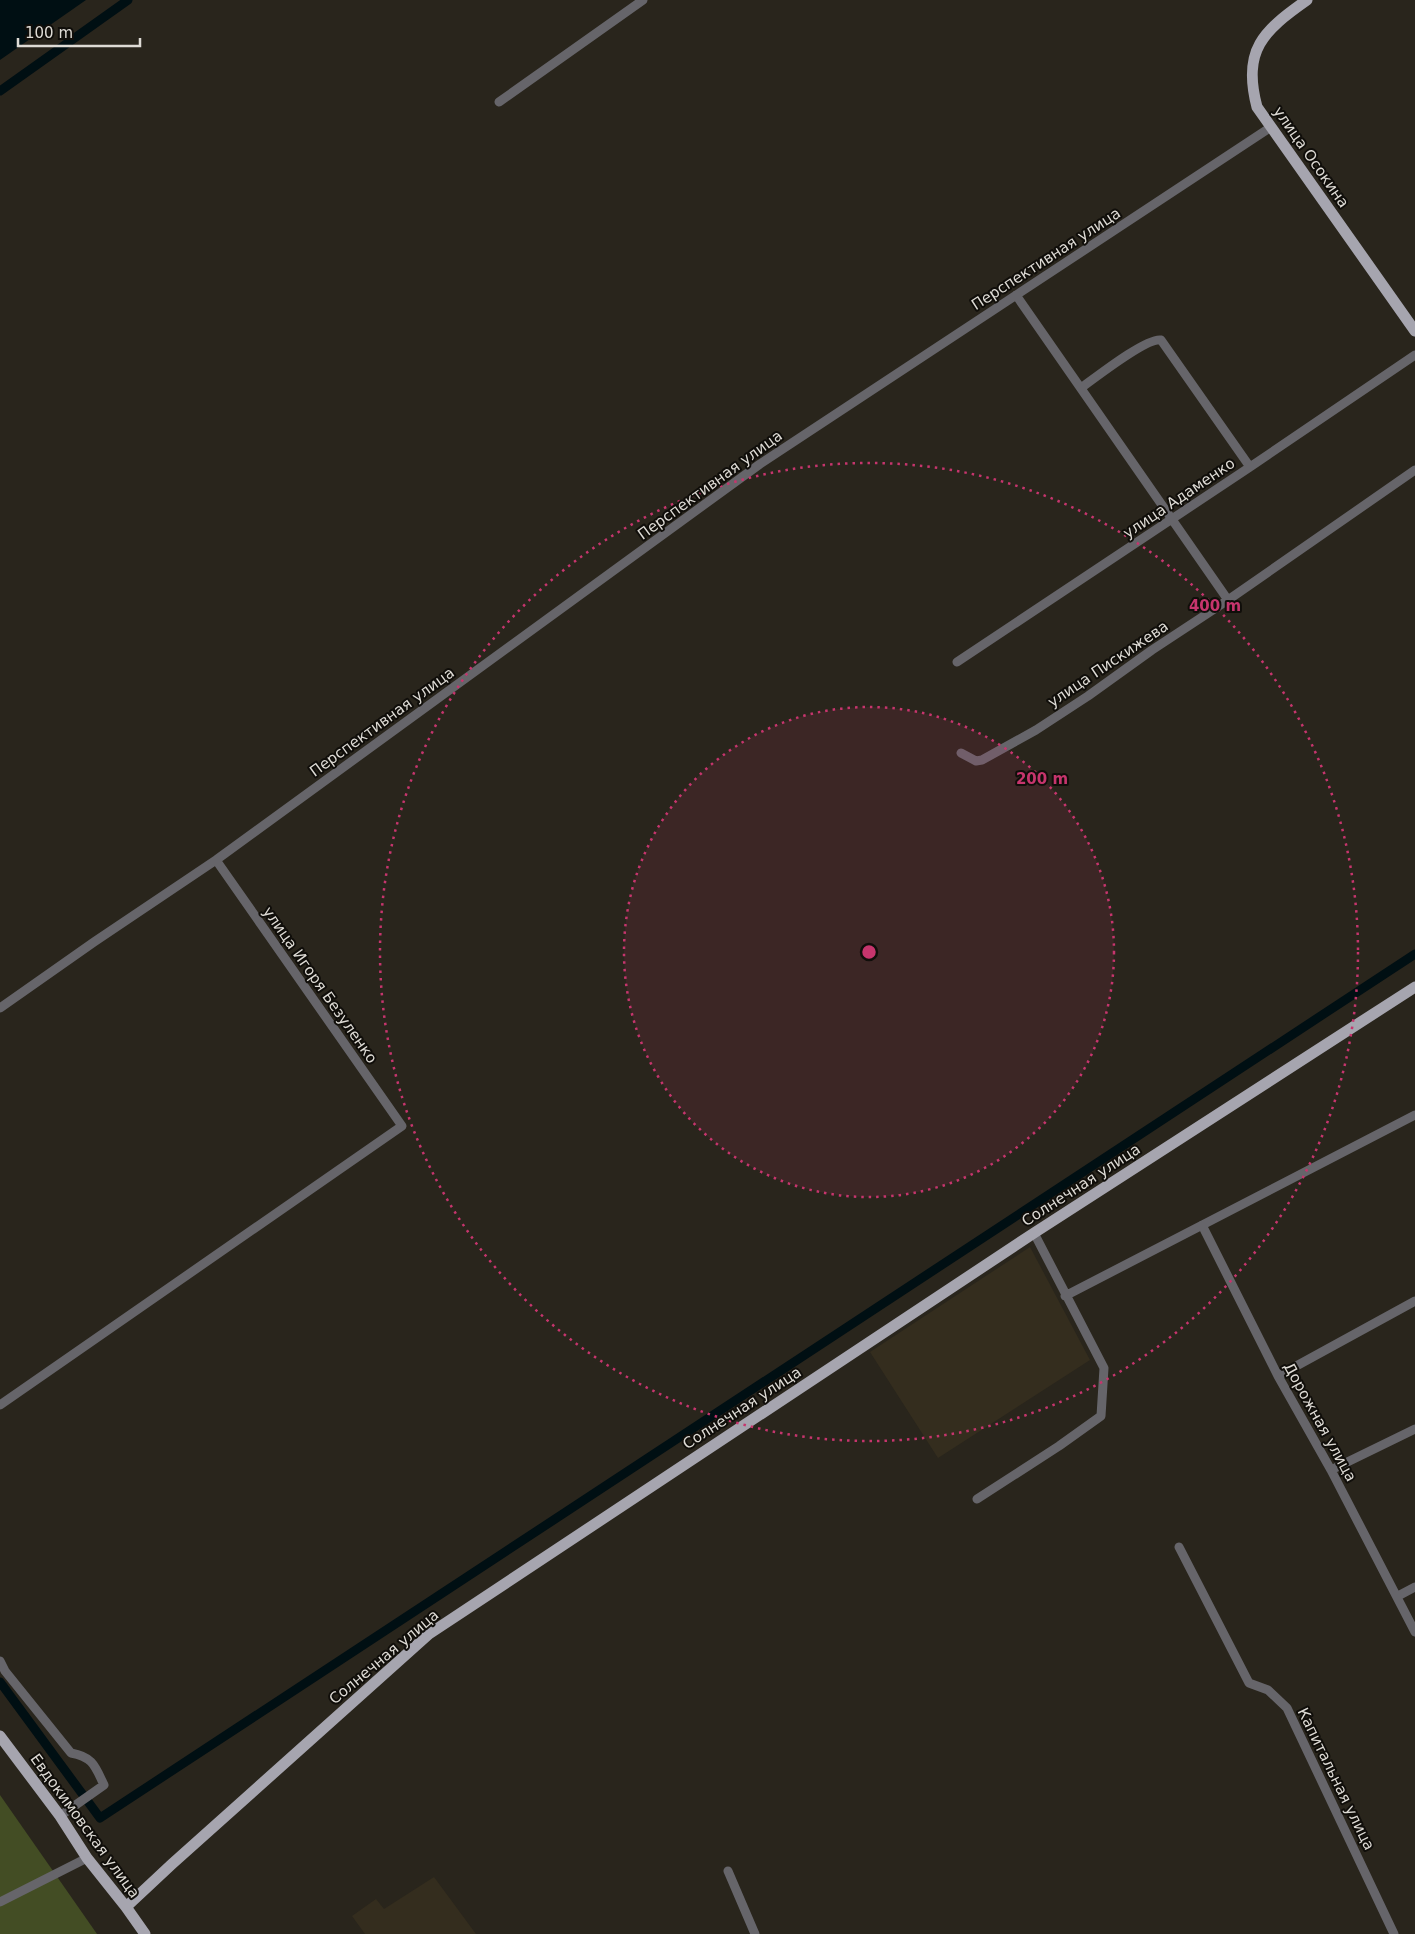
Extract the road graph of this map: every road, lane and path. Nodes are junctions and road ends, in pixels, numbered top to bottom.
1 (643, 0) edge
2 (1307, 0) edge
3 (499, 102) dead end
4 (1271, 127) junction
5 (1016, 295) junction
6 (1415, 331) edge
7 (1415, 355) edge
8 (1081, 388) junction
9 (1250, 467) junction
10 (1415, 470) edge
11 (1172, 519) junction
12 (1228, 600) junction
13 (957, 662) dead end
14 (960, 753) dead end
15 (216, 860) junction
16 (1415, 987) edge
17 (0, 1008) edge
18 (1415, 1115) edge
19 (1202, 1225) junction
20 (1034, 1233) junction
21 (1065, 1296) junction
22 (1415, 1301) edge
23 (1278, 1376) junction
24 (0, 1406) edge
25 (1415, 1429) edge
26 (1331, 1470) junction
27 (977, 1498) dead end
28 (1180, 1547) dead end
29 (1415, 1587) edge
30 (1398, 1596) junction
31 (1415, 1632) edge
32 (0, 1661) edge
33 (0, 1736) edge
34 (60, 1816) junction
35 (87, 1858) junction
36 (728, 1871) dead end
37 (0, 1902) edge
38 (126, 1907) junction
39 (145, 1934) edge
40 (755, 1934) edge
41 (1394, 1934) edge

1 - 3 street
2 - 4 main road, улица Осокина
4 - 5 street, Перспективная улица
4 - 6 main road, улица Осокина
5 - 8 street
5 - 15 street, Перспективная улица
7 - 9 street, улица Адаменко
8 - 9 street
8 - 11 street
9 - 11 street, улица Адаменко
10 - 12 street, улица Пискижева
11 - 12 street
11 - 13 street, улица Адаменко
12 - 14 street, улица Пискижева
15 - 17 street, Перспективная улица
15 - 24 street, улица Игоря Безуленко
16 - 20 main road, Солнечная улица
18 - 19 street
19 - 21 street
19 - 23 street, Дорожная улица
20 - 21 street
20 - 38 main road, Солнечная улица
21 - 27 street
22 - 23 street
23 - 26 street, Дорожная улица
25 - 26 street
26 - 30 street, Дорожная улица
28 - 41 street, Капитальная улица
29 - 30 street
30 - 31 street, Дорожная улица
32 - 34 street
33 - 34 main road, Евдокимовская улица
34 - 35 main road, Евдокимовская улица
35 - 37 street
35 - 38 main road, Евдокимовская улица
36 - 40 street
38 - 39 main road, Евдокимовская улица

